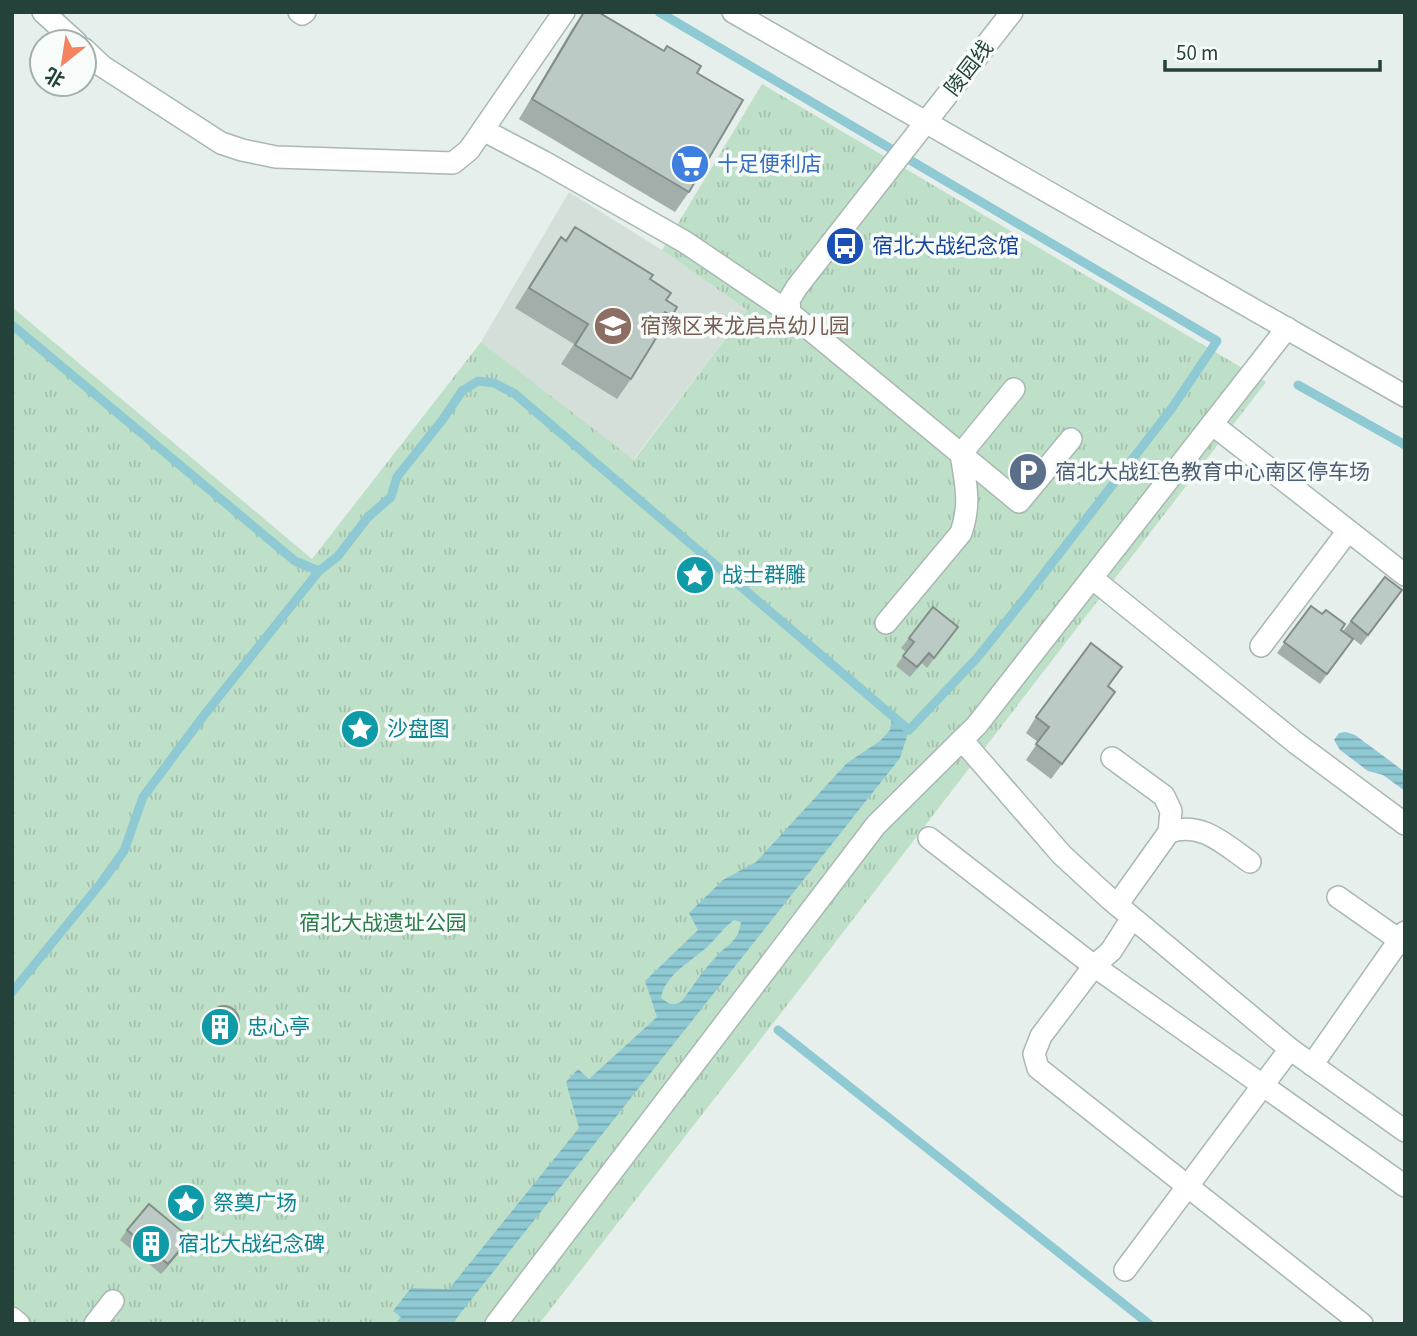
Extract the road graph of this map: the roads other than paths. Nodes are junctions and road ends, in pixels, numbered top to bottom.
1 (43, 12) edge
2 (299, 12) edge
3 (305, 12) edge
4 (564, 12) edge
5 (733, 12) edge
6 (1012, 12) edge
7 (61, 28) edge
8 (98, 62) edge
9 (926, 123) junction
10 (483, 130) junction
11 (790, 313) junction
12 (1287, 328) junction
13 (1014, 389) dead end
14 (1405, 396) edge
15 (1212, 424) junction
16 (1071, 439) dead end
17 (961, 454) junction
18 (1348, 531) junction
19 (1405, 575) edge
20 (1092, 578) junction
21 (886, 623) dead end
22 (1261, 646) dead end
23 (962, 740) junction
24 (1112, 758) dead end
25 (1405, 824) edge
26 (1169, 832) junction
27 (929, 838) dead end
28 (1250, 862) dead end
29 (1338, 897) dead end
30 (1125, 911) junction
31 (1403, 939) edge
32 (1094, 966) junction
33 (1290, 1049) junction
34 (1312, 1065) junction
35 (1263, 1085) junction
36 (1405, 1131) edge
37 (1188, 1186) junction
38 (1405, 1186) edge
39 (1125, 1270) dead end
40 (113, 1301) dead end
41 (12, 1318) edge
42 (19, 1324) edge
43 (95, 1324) edge
44 (496, 1324) edge
45 (1362, 1324) edge

1 - 7 street
2 - 3 street
4 - 10 street
5 - 9 street
6 - 9 street, 陵园线
8 - 10 street
9 - 11 street, 陵园线
9 - 12 street
10 - 11 street
11 - 17 street
12 - 14 street
12 - 15 street
13 - 17 street
15 - 18 street
15 - 20 street
16 - 17 street
17 - 21 street
18 - 19 street
18 - 22 street
20 - 23 street
20 - 25 street
23 - 30 street
23 - 44 street
24 - 26 street
26 - 28 street
26 - 30 street
27 - 32 street
29 - 31 street
30 - 32 street
30 - 33 street
31 - 34 street
32 - 35 street
32 - 37 street
33 - 34 street
33 - 35 street
34 - 36 street
35 - 37 street
35 - 38 street
37 - 39 street
37 - 45 street
40 - 43 street
41 - 42 street

